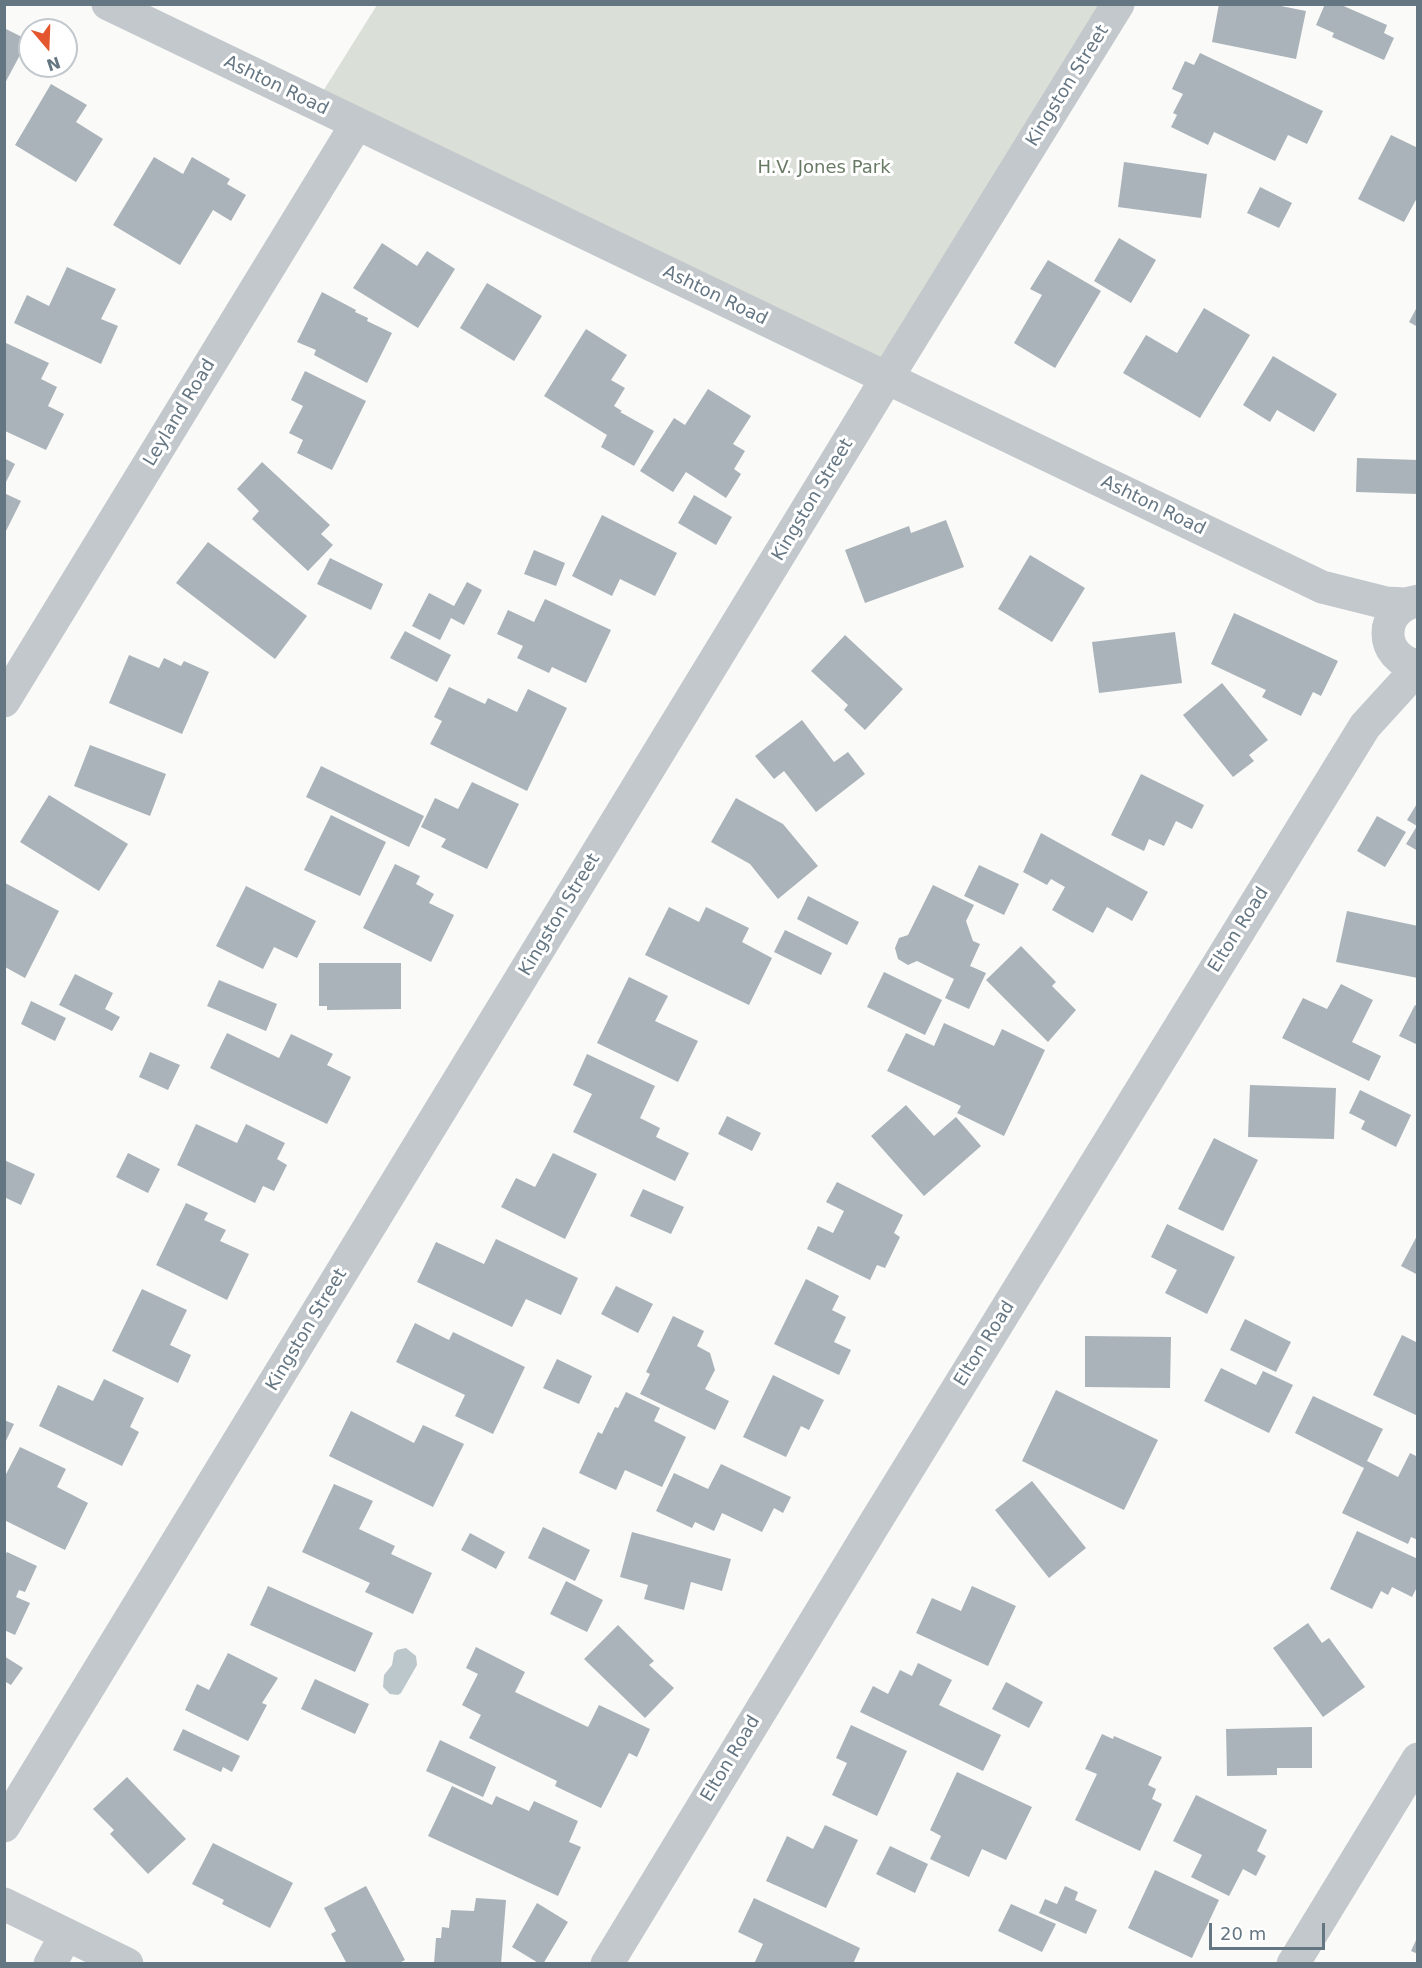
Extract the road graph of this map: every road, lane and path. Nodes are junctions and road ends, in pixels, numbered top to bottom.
1 (108, 4) edge
2 (1118, 4) edge
3 (356, 124) junction
4 (887, 378) junction
5 (1322, 587) junction
6 (1412, 603) edge
7 (1404, 657) edge
8 (4, 700) edge
9 (1418, 1759) edge
10 (4, 1826) edge
11 (4, 1904) edge
12 (66, 1935) junction
13 (50, 1964) edge
14 (127, 1964) edge
15 (607, 1964) edge
16 (1293, 1964) edge

1 - 3 street, Ashton Road
2 - 4 street, Kingston Street
3 - 4 street, Ashton Road
3 - 8 street, Leyland Road
4 - 5 street, Ashton Road
4 - 10 street, Kingston Street
5 - 6 street, Ashton Road
5 - 7 street, Ashton Road
6 - 7 street
7 - 15 street, Elton Road
9 - 16 street
11 - 12 street
12 - 13 street
12 - 14 street

